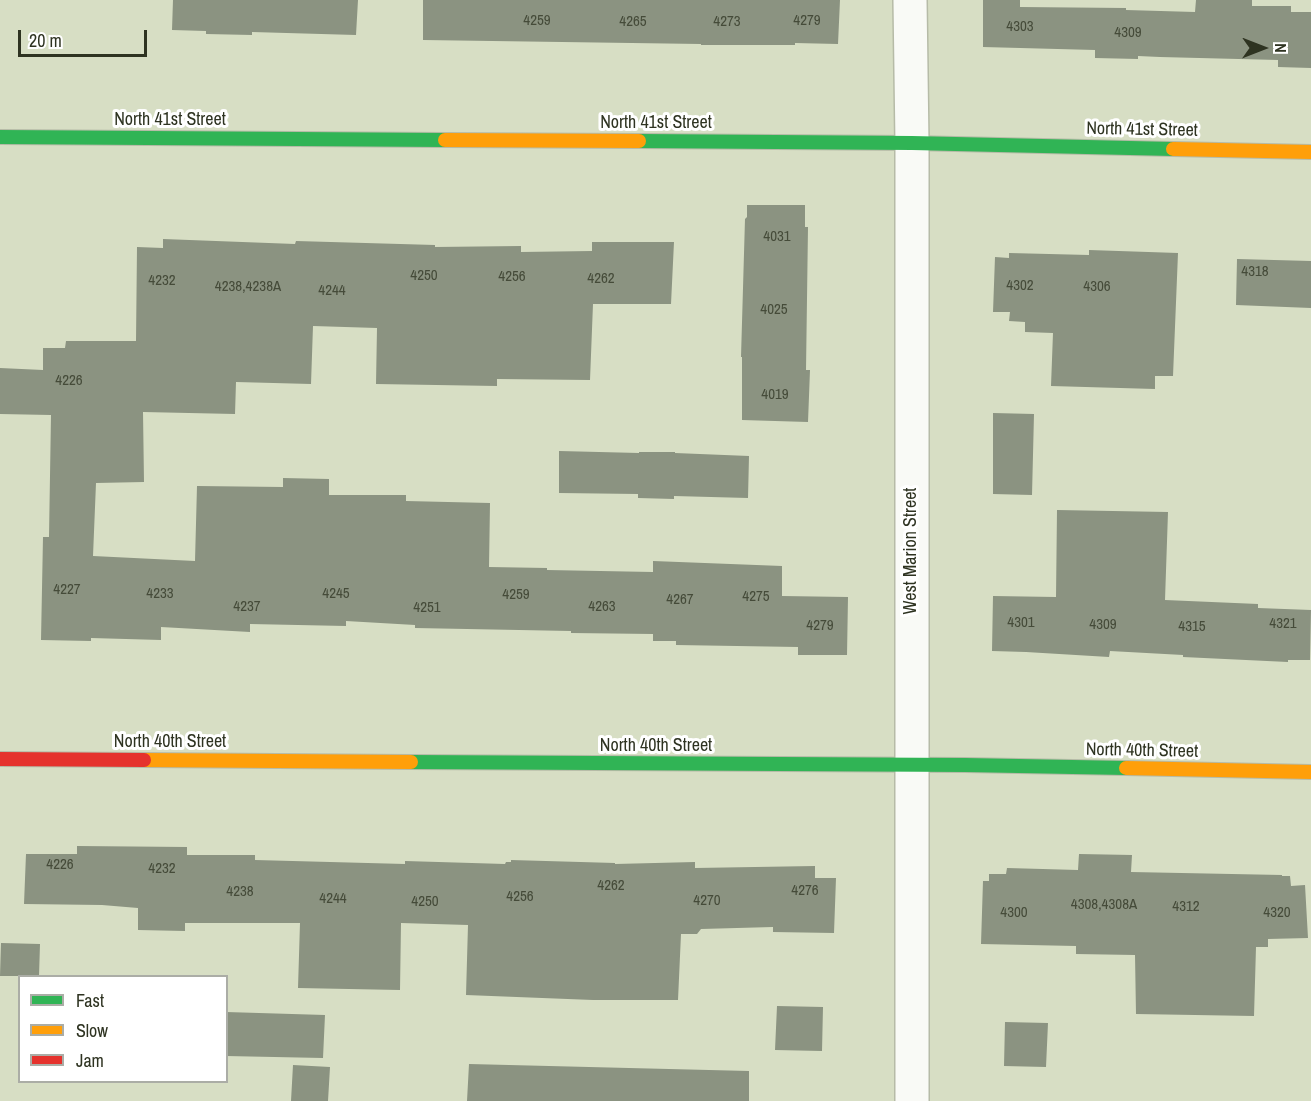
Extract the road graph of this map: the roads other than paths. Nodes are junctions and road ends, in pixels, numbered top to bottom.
1 (910, 0) edge
2 (0, 137) edge
3 (912, 142) junction
4 (1311, 152) edge
5 (0, 759) edge
6 (912, 765) junction
7 (1311, 772) edge
8 (912, 1101) edge

1 - 3 street, West Marion Street
2 - 3 street, North 41st Street
3 - 4 street, North 41st Street
3 - 6 street, West Marion Street
5 - 6 street, North 40th Street
6 - 7 street, North 40th Street
6 - 8 street, West Marion Street

